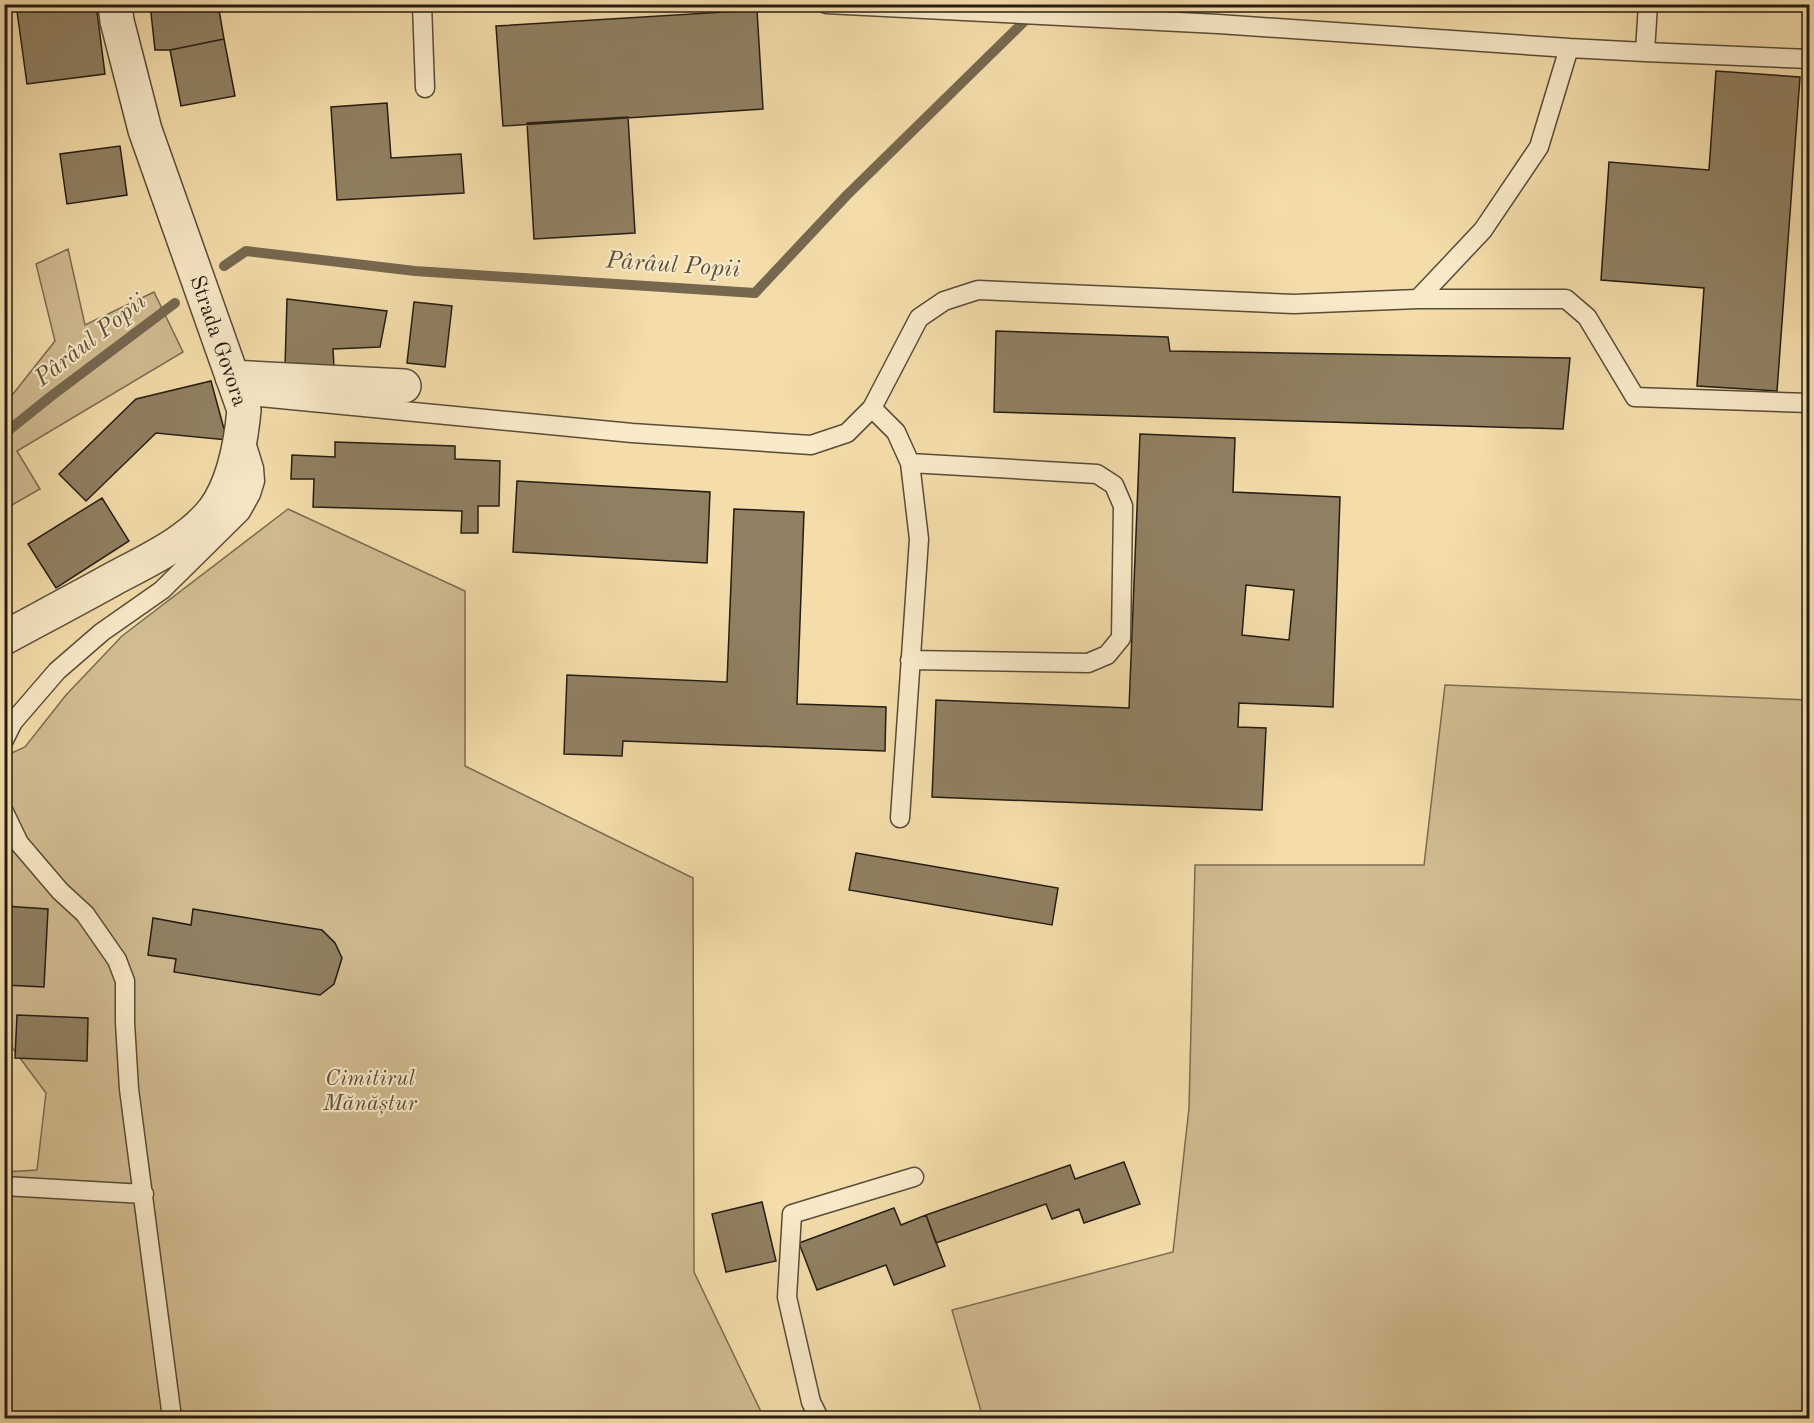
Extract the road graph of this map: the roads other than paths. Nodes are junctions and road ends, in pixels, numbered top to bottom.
1 (115, 4) edge
2 (422, 4) edge
3 (826, 4) edge
4 (1648, 4) edge
5 (1569, 48) junction
6 (1645, 52) junction
7 (1809, 59) edge
8 (425, 88) dead end
9 (1418, 299) junction
10 (235, 386) junction
11 (404, 386) dead end
12 (1809, 403) edge
13 (872, 408) junction
14 (242, 432) junction
15 (910, 463) junction
16 (4, 638) edge
17 (910, 660) junction
18 (4, 740) edge
19 (4, 812) edge
20 (900, 818) dead end
21 (914, 1177) dead end
22 (4, 1186) edge
23 (144, 1194) junction
24 (171, 1419) edge
25 (819, 1419) edge

1 - 10 street, Strada Govora
2 - 8 lane
3 - 5 lane
4 - 6 lane
5 - 6 lane
5 - 9 lane
6 - 7 lane
9 - 12 lane
9 - 13 lane
10 - 11 street
10 - 13 lane
10 - 14 street, Strada Govora
13 - 15 lane
14 - 16 street, Strada Govora
14 - 18 lane
15 - 17 lane
15 - 17 lane
17 - 20 lane
19 - 23 lane
21 - 25 lane
22 - 23 lane
23 - 24 lane

